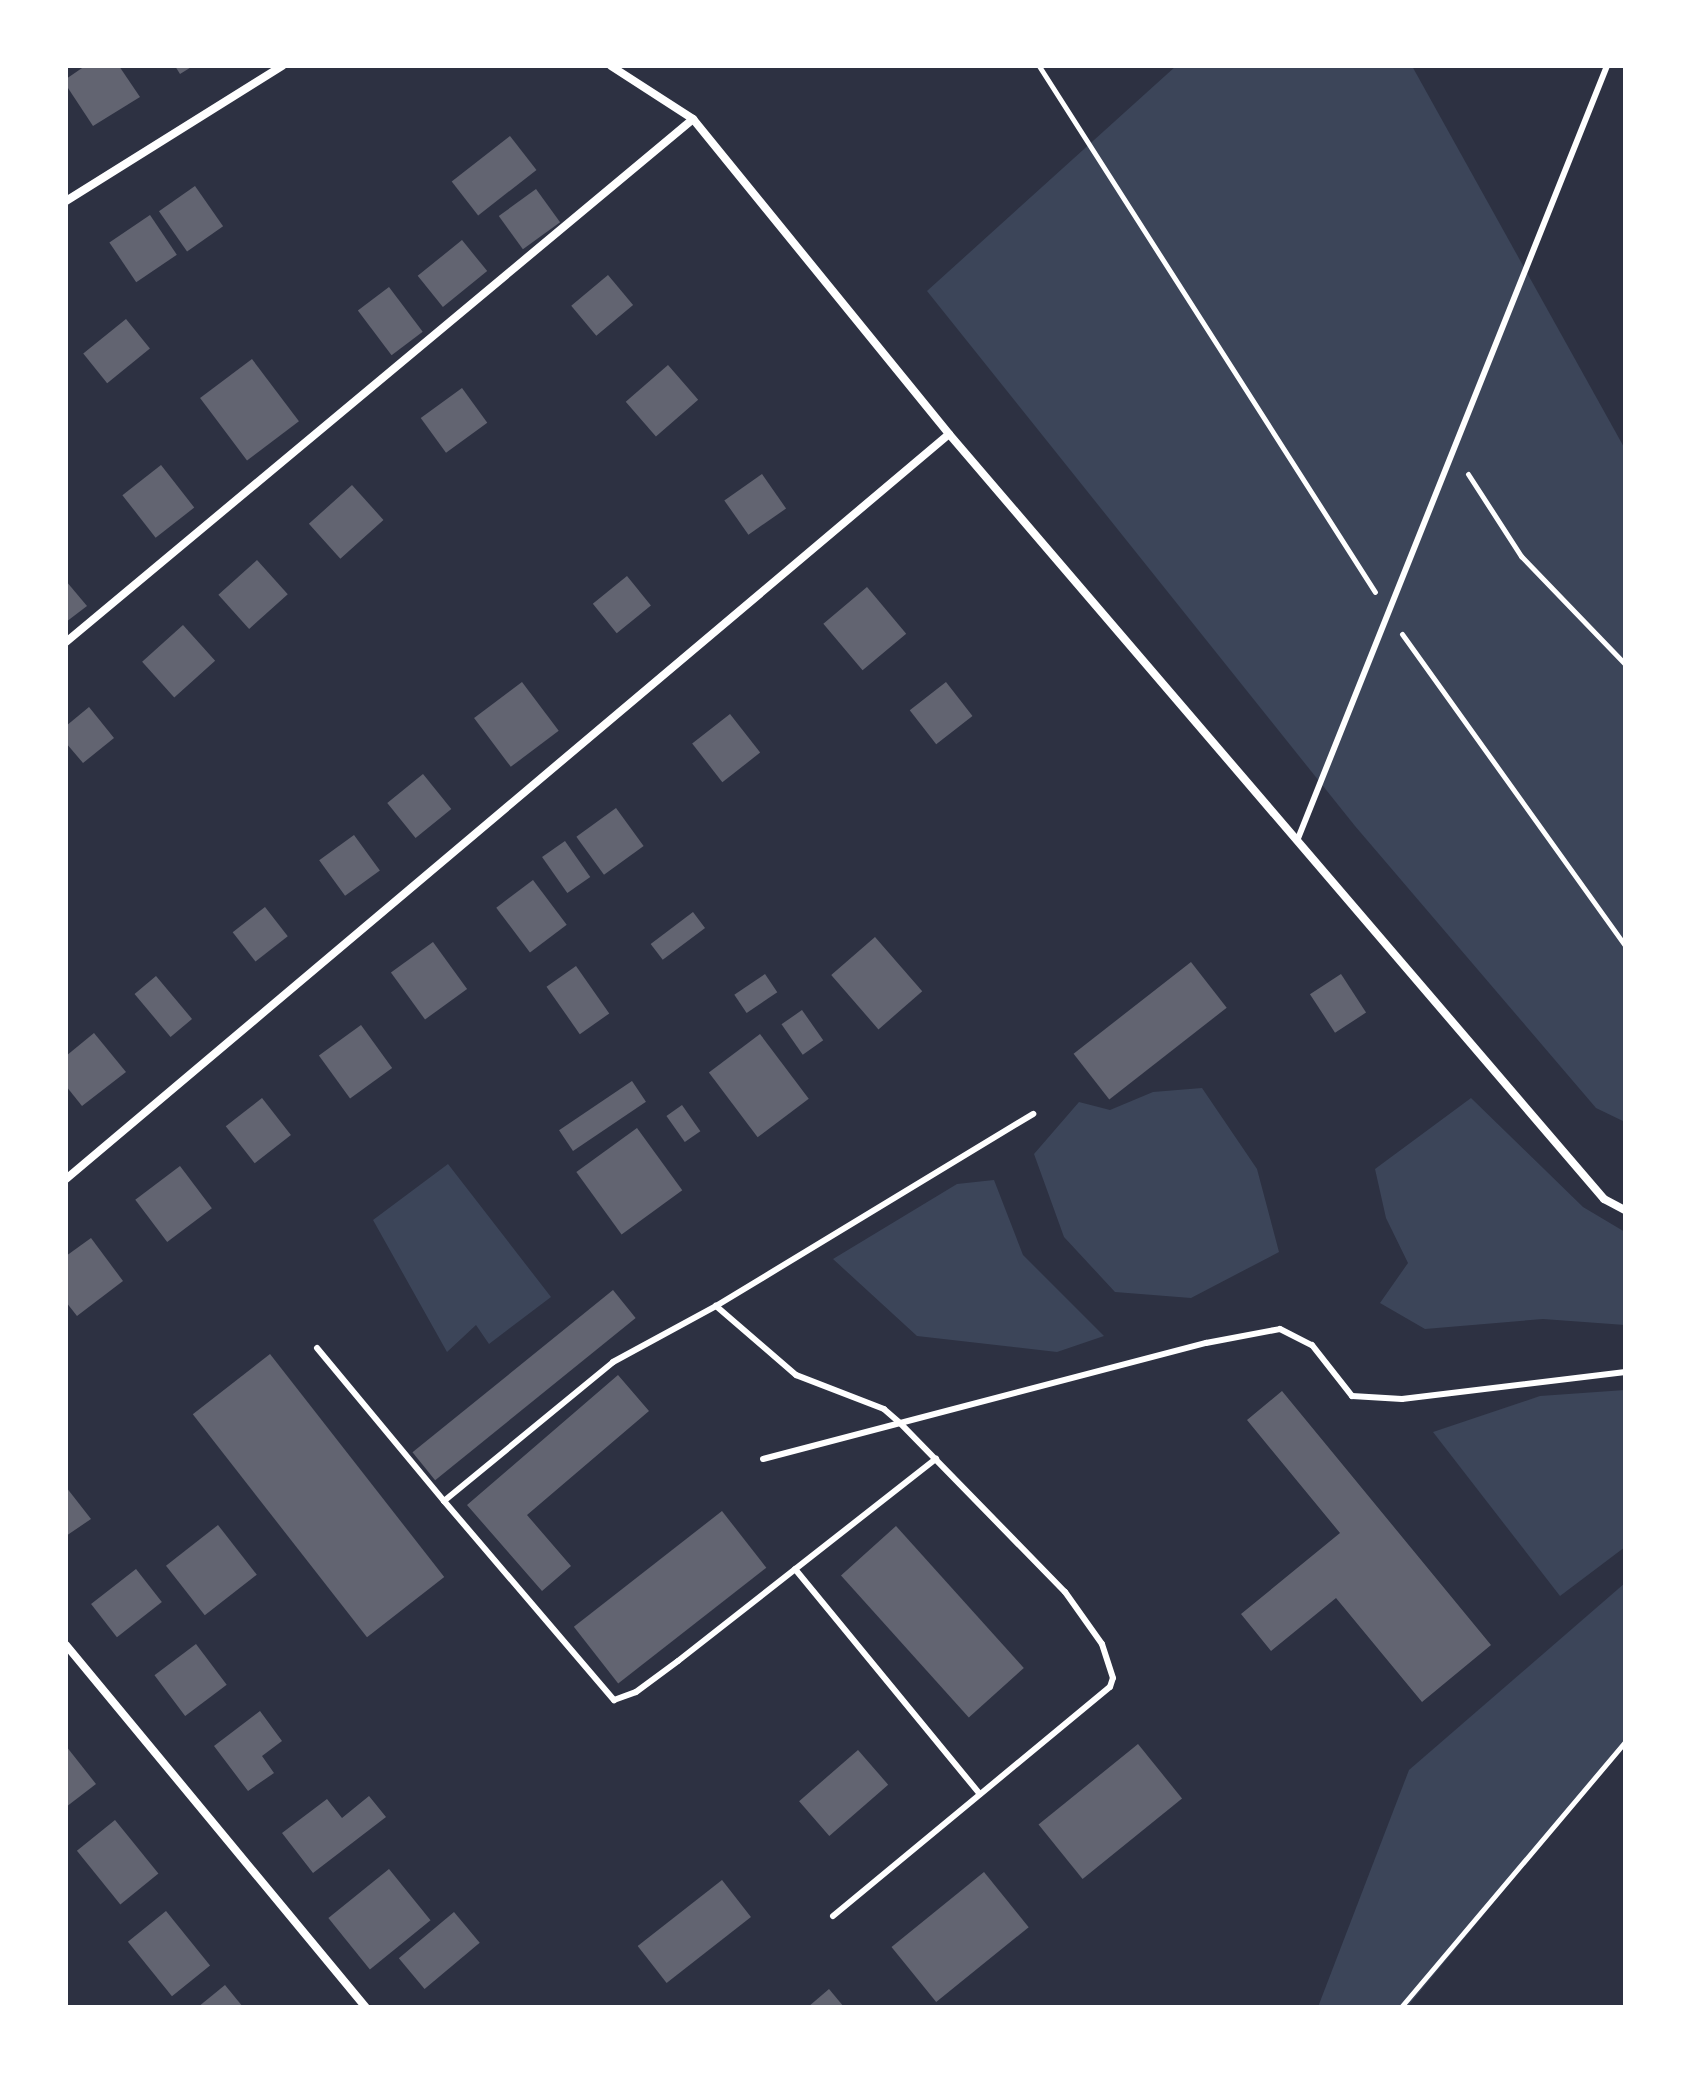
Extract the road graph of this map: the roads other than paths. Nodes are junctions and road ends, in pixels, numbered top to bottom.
1 (282, 66) edge
2 (611, 66) edge
3 (1607, 66) edge
4 (693, 119) junction
5 (66, 201) edge
6 (949, 434) junction
7 (66, 642) edge
8 (1297, 841) junction
9 (1033, 1114) dead end
10 (66, 1179) edge
11 (1625, 1210) edge
12 (716, 1306) junction
13 (317, 1348) dead end
14 (1625, 1372) edge
15 (900, 1423) junction
16 (763, 1459) dead end
17 (936, 1459) junction
18 (444, 1501) junction
19 (795, 1569) junction
20 (66, 1645) edge
21 (980, 1794) junction
22 (833, 1916) dead end
23 (366, 2007) edge

1 - 5 street
2 - 4 street
3 - 8 lane
4 - 6 street
4 - 7 street
6 - 8 street
6 - 10 street
8 - 11 street
9 - 12 lane
12 - 15 lane
12 - 18 lane
13 - 18 lane
14 - 15 lane
15 - 16 lane
15 - 17 lane
17 - 19 lane
17 - 21 lane
18 - 19 lane
19 - 21 lane
20 - 23 street
21 - 22 lane

